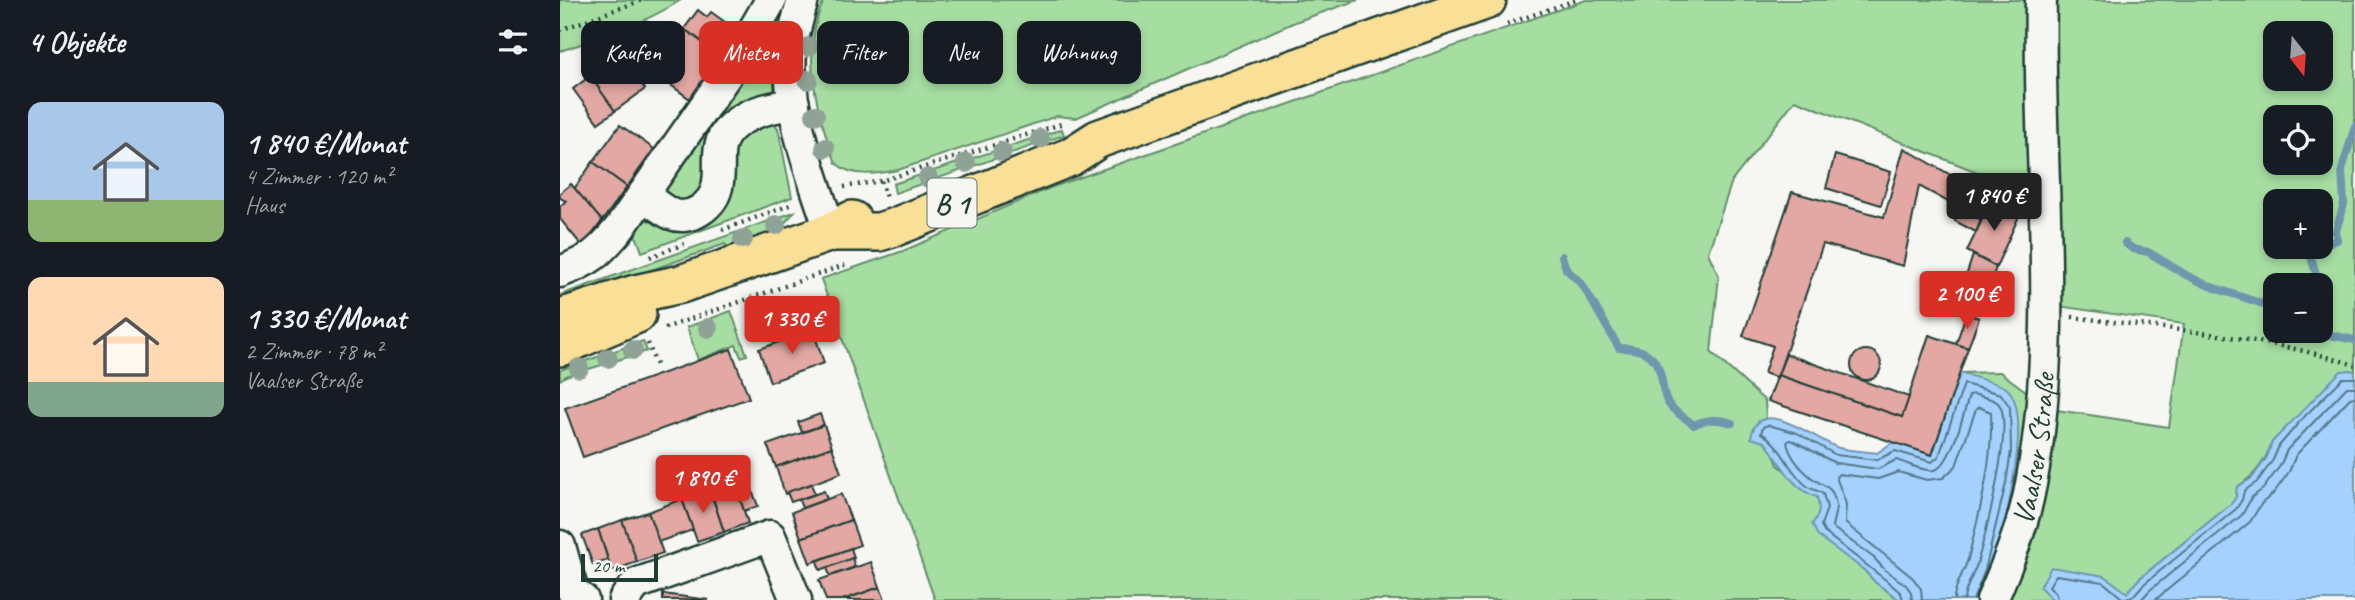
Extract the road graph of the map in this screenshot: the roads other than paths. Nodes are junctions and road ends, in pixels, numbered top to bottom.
1 (771, 0) edge
2 (803, 0) edge
3 (1487, 0) edge
4 (2041, 0) edge
5 (794, 104) junction
6 (644, 196) junction
7 (831, 232) junction
8 (560, 272) edge
9 (681, 284) junction
10 (560, 318) edge
11 (560, 347) edge
12 (560, 546) edge
13 (583, 600) edge
14 (624, 600) edge
15 (796, 600) edge
16 (1992, 600) edge

1 - 6 street
2 - 5 street
3 - 7 main road, B 1
4 - 16 street, Vaalser Straße
5 - 6 street
5 - 7 street
6 - 8 street
7 - 9 main road, B 1
9 - 10 main road, B 1
9 - 11 main road, B 1
12 - 13 street
14 - 15 street

